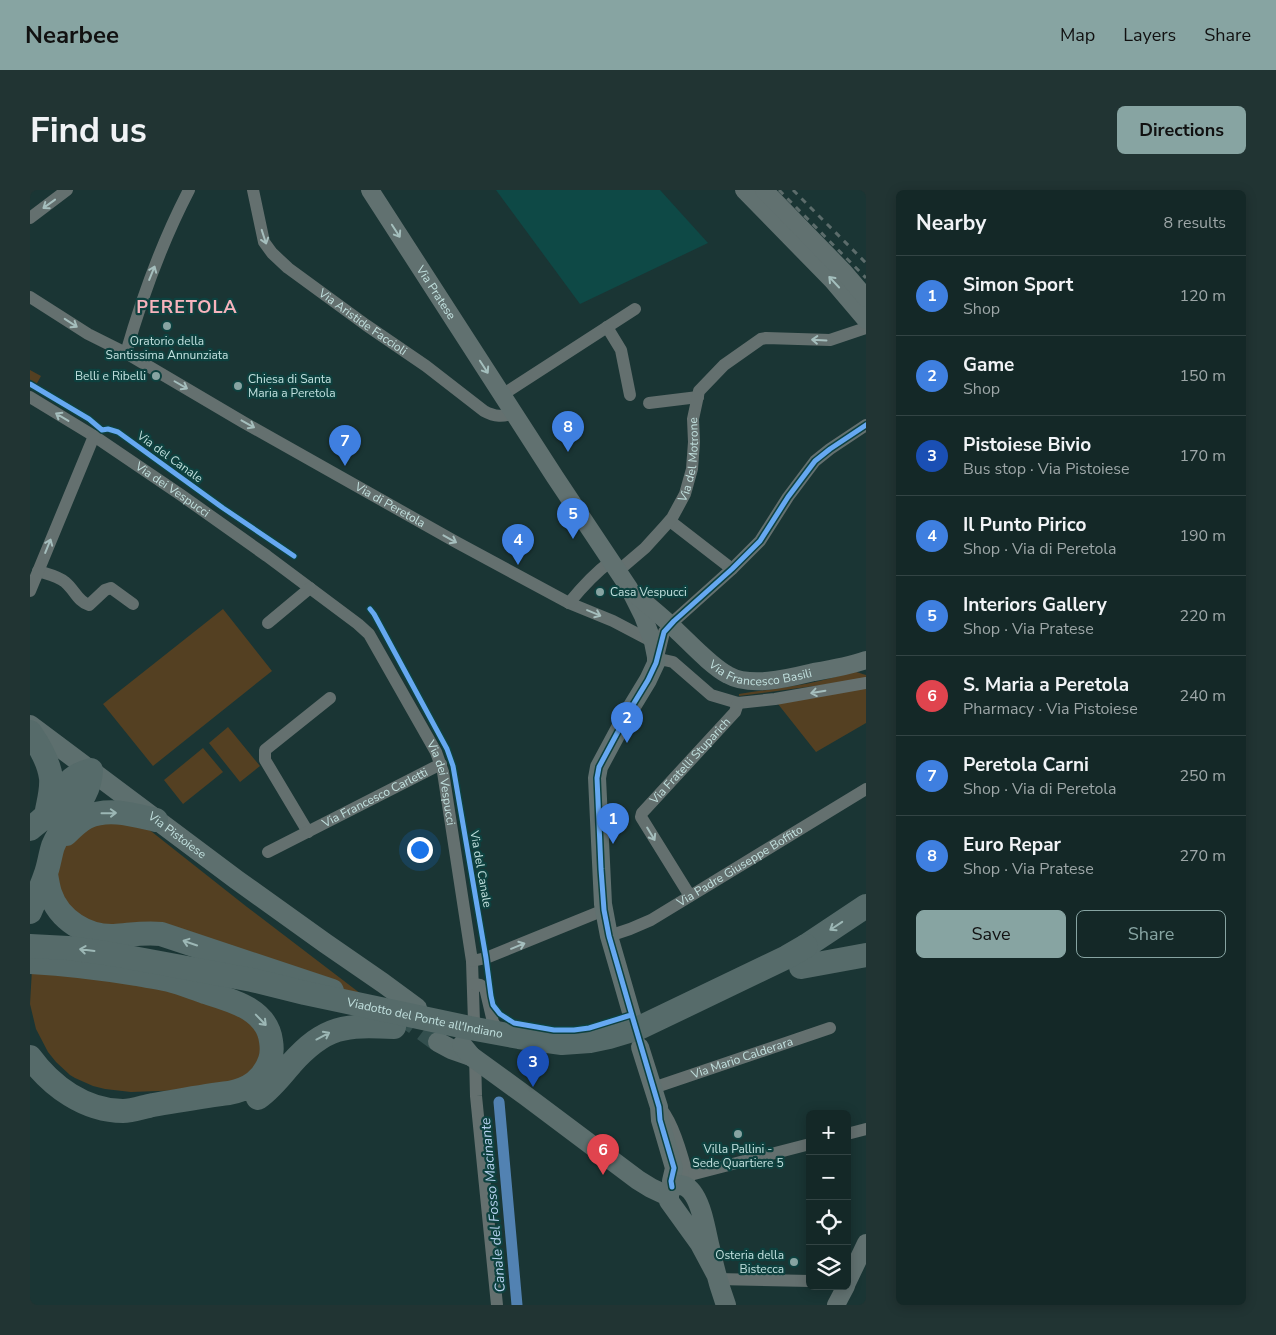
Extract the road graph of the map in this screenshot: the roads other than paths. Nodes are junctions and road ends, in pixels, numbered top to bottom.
1 (68, 190) edge
2 (189, 190) edge
3 (253, 190) edge
4 (370, 190) edge
5 (744, 190) edge
6 (764, 190) edge
7 (30, 218) edge
8 (30, 297) edge
9 (866, 298) edge
10 (635, 310) dead end
11 (866, 320) edge
12 (607, 327) junction
13 (866, 328) edge
14 (126, 353) junction
15 (502, 395) junction
16 (630, 395) dead end
17 (698, 396) junction
18 (30, 398) edge
19 (649, 403) dead end
20 (514, 413) junction
21 (866, 425) edge
22 (94, 436) junction
23 (670, 521) junction
24 (615, 566) junction
25 (732, 569) junction
26 (38, 571) junction
27 (310, 588) junction
28 (629, 588) junction
29 (30, 591) edge
30 (569, 603) junction
31 (133, 604) dead end
32 (268, 624) dead end
33 (670, 624) junction
34 (653, 642) junction
35 (866, 660) edge
36 (656, 663) junction
37 (848, 666) junction
38 (866, 671) edge
39 (866, 683) edge
40 (330, 698) dead end
41 (738, 703) junction
42 (30, 725) edge
43 (30, 732) edge
44 (441, 764) junction
45 (91, 770) junction
46 (866, 789) edge
47 (156, 820) junction
48 (38, 822) edge
49 (308, 832) junction
50 (54, 845) junction
51 (268, 852) dead end
52 (46, 874) junction
53 (690, 896) junction
54 (866, 906) edge
55 (604, 910) junction
56 (30, 911) edge
57 (609, 936) junction
58 (325, 943) junction
59 (30, 946) edge
60 (866, 955) edge
61 (803, 957) junction
62 (472, 961) junction
63 (30, 962) edge
64 (169, 980) junction
65 (474, 984) junction
66 (384, 1002) tunnel mouth
67 (358, 1004) junction
68 (417, 1008) tunnel mouth
69 (474, 1022) dead end
70 (394, 1027) junction
71 (830, 1028) dead end
72 (636, 1032) junction
73 (438, 1042) tunnel mouth
74 (471, 1052) junction
75 (30, 1057) edge
76 (653, 1088) junction
77 (214, 1101) junction
78 (659, 1107) junction
79 (866, 1129) edge
80 (851, 1133) edge
81 (806, 1145) edge
82 (694, 1174) dead end
83 (670, 1192) junction
84 (694, 1195) junction
85 (866, 1243) edge
86 (851, 1275) edge
87 (716, 1276) junction
88 (806, 1281) edge
89 (844, 1290) edge
90 (497, 1305) edge
91 (726, 1305) edge
92 (836, 1305) edge

1 -> 7 street
14 -> 2 street
3 -> 20 street, Via Aristide Faccioli
4 -> 15 main road, Via Pratese
11 -> 5 main road
6 - 9 main road
8 -> 14 street, Via di Peretola
10 - 12 street
12 - 15 street
12 - 16 street
13 -> 17 street, Via del Motrone
14 -> 30 street, Via di Peretola
15 - 20 main road, Via Pratese
17 - 19 street, Via del Motrone
17 - 23 street, Via del Motrone
22 -> 18 street, Via dei Vespucci
20 - 24 main road, Via Pratese
21 - 25 street
26 -> 22 street
22 - 27 street, Via dei Vespucci
23 - 24 street, Via del Motrone
23 - 25 street
24 - 28 main road, Via Pratese
24 - 30 street, Via del Motrone
25 - 33 street
26 - 29 street
26 - 31 street
27 - 32 street
27 - 44 street, Via dei Vespucci
28 - 33 main road, Via Pratese
28 - 34 main road, Via Pratese
30 -> 34 street, Via di Peretola
33 - 36 street
33 - 37 main road, Via Francesco Basili
34 - 36 main road, Via Pratese
35 - 37 main road, Via Francesco Basili
36 - 41 street
36 - 55 main road
37 - 38 street
39 -> 41 street
40 - 49 street, Via Francesco Carletti
41 -> 53 street, Via Fratelli Stuparich
42 - 45 main road, Via Pistoiese
43 - 48 highway
44 - 49 street, Via Francesco Carletti
44 - 62 street, Via dei Vespucci
45 - 47 main road, Via Pistoiese
45 - 48 highway
45 - 50 highway
46 - 53 street, Via Padre Giuseppe Boffito
50 -> 47 highway
47 - 58 main road, Via Pistoiese
48 - 56 highway
49 - 51 street, Via Francesco Carletti
50 - 52 highway
52 - 56 highway
67 -> 52 highway
53 - 57 street, Via Padre Giuseppe Boffito
54 -> 61 highway
55 - 57 main road
62 -> 55 street
57 - 72 main road
58 - 66 main road, Via Pistoiese
58 - 68 main road, Via Pistoiese
67 -> 59 highway, Viadotto del Ponte all'Indiano, bridge
60 - 61 highway
61 - 67 highway, Viadotto del Ponte all'Indiano, bridge
61 - 70 highway, Viadotto del Ponte all'Indiano
62 - 65 street, Via dei Vespucci
63 - 64 highway, Viadotto del Ponte all'Indiano
64 - 70 highway, Viadotto del Ponte all'Indiano
64 -> 77 highway
65 - 69 street, Via dei Vespucci
65 - 72 street
77 -> 70 highway
71 - 76 street, Via Mario Calderara
72 - 76 main road
73 - 74 main road
74 - 83 main road
74 - 90 street
75 - 77 highway
76 - 78 main road
78 - 83 main road
78 - 84 street
79 - 80 street
81 - 82 street
83 - 84 main road
83 - 87 main road
84 - 87 main road
85 - 86 main road
87 - 88 street
87 - 91 main road
89 - 92 main road

